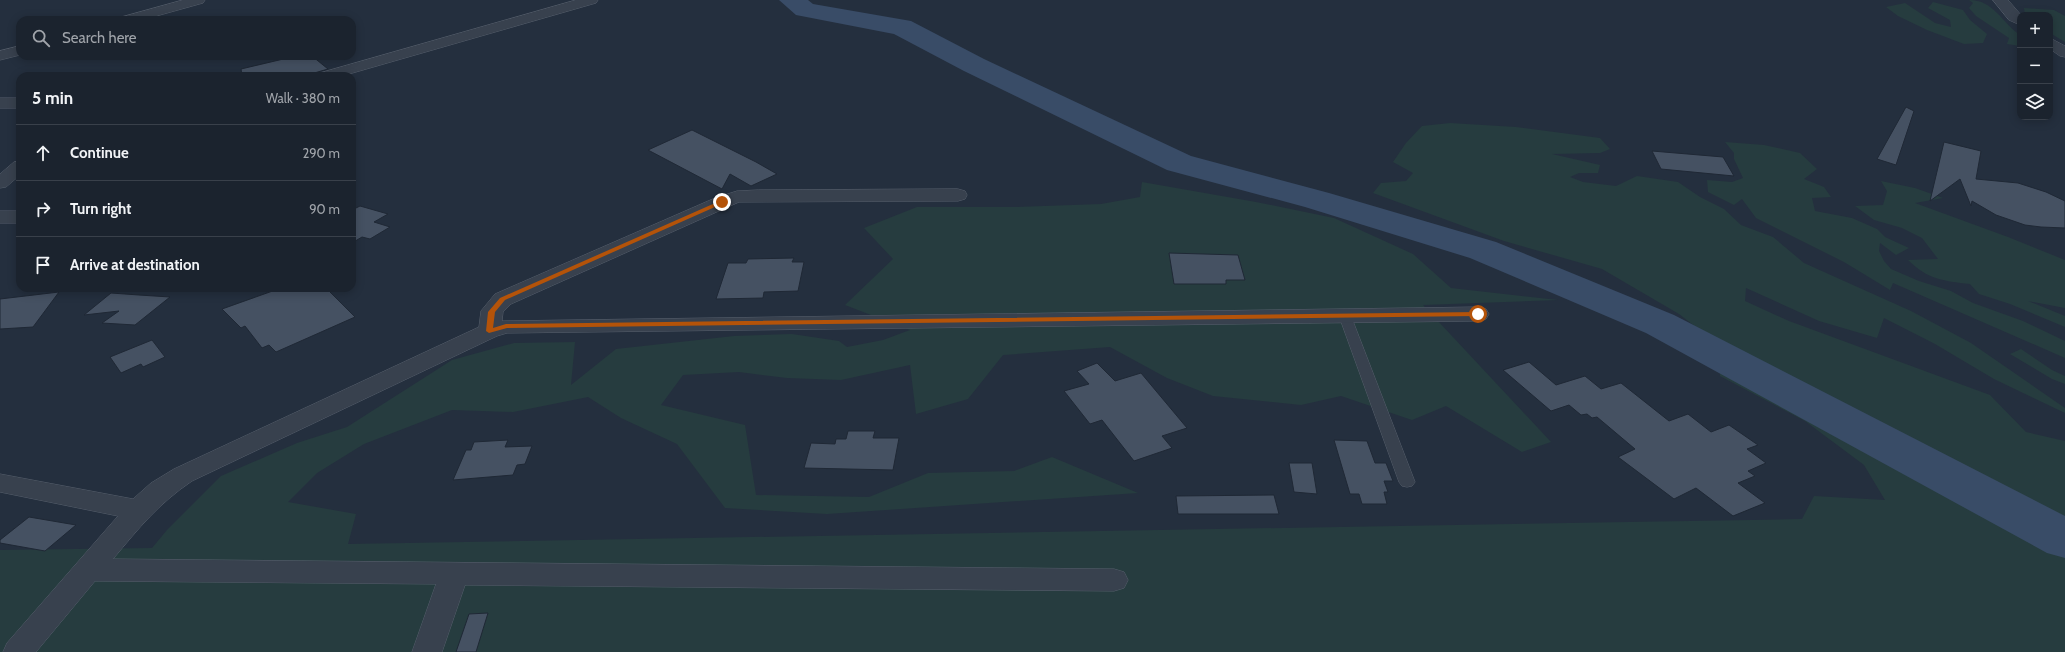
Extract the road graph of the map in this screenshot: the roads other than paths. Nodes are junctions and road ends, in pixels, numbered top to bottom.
1 (198, 0) edge
2 (591, 0) edge
3 (2008, 2) edge
4 (141, 16) edge
5 (2017, 19) edge
6 (2053, 44) edge
7 (16, 51) edge
8 (2065, 54) edge
9 (0, 56) edge
10 (339, 72) edge
11 (0, 103) edge
12 (16, 103) edge
13 (16, 169) edge
14 (0, 183) edge
15 (958, 195) dead end
16 (0, 217) edge
17 (16, 217) edge
18 (1478, 314) dead end
19 (1345, 316) junction
20 (489, 331) junction
21 (1407, 482) dead end
22 (0, 483) edge
23 (138, 510) junction
24 (88, 570) junction
25 (454, 574) junction
26 (1114, 580) dead end
27 (18, 652) edge
28 (427, 652) edge

1 - 4 street
2 - 10 street
3 - 5 street
6 - 8 street
7 - 9 street
11 - 12 street
13 - 14 street
15 - 20 street
16 - 17 street
18 - 19 street
19 - 20 street
19 - 21 lane
20 - 23 street
22 - 23 street
23 - 24 street
24 - 25 street
24 - 27 street
25 - 26 street
25 - 28 street

